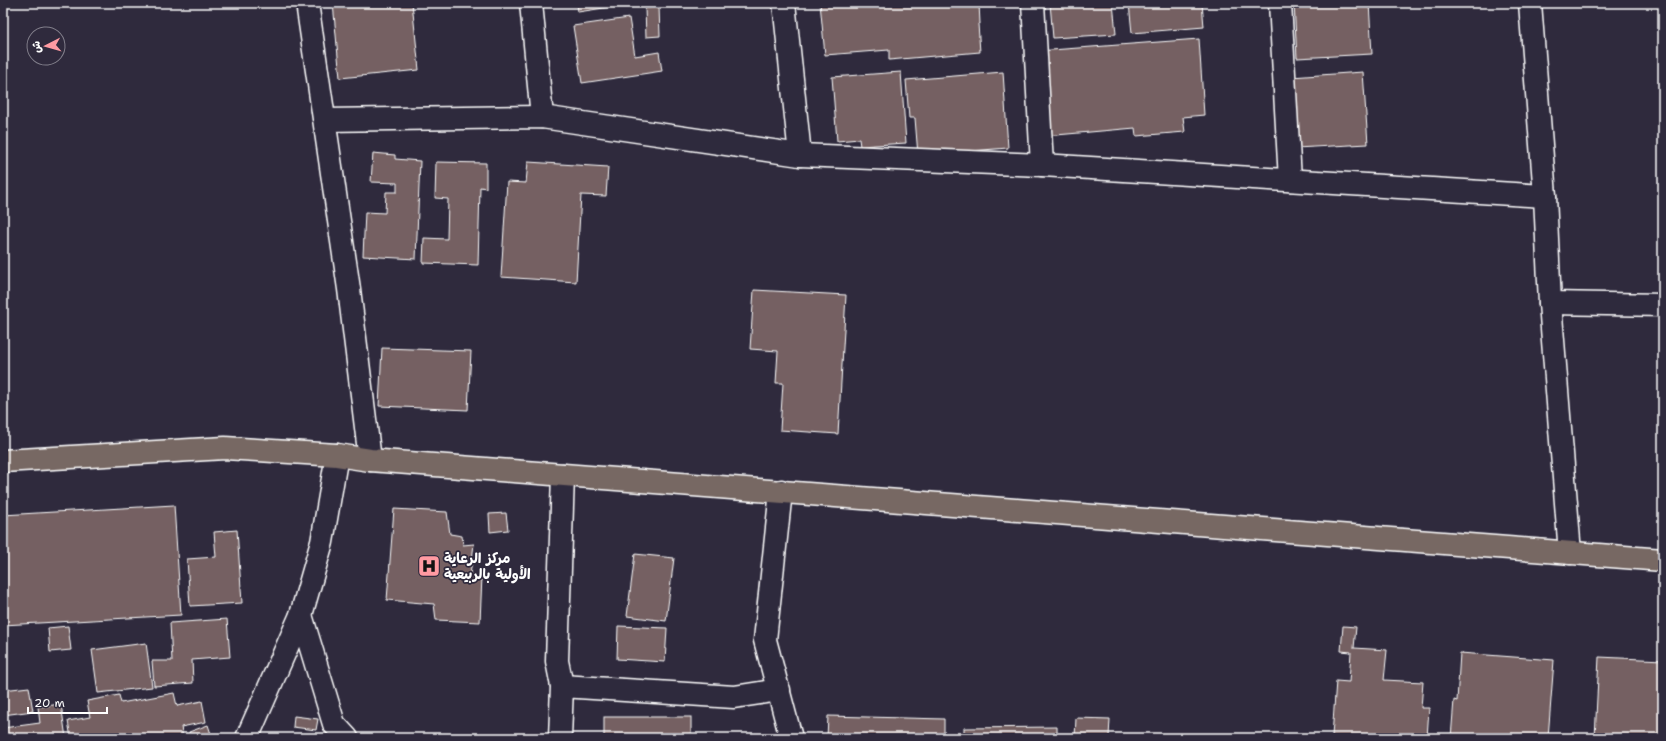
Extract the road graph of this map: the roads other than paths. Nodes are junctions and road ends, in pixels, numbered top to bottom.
1 (307, 3) edge
2 (531, 3) edge
3 (784, 3) edge
4 (1033, 3) edge
5 (1280, 3) edge
6 (1530, 3) edge
7 (542, 117) junction
8 (325, 120) junction
9 (800, 155) junction
10 (1042, 165) junction
11 (1290, 180) junction
12 (1545, 196) junction
13 (1550, 303) junction
14 (1663, 305) edge
15 (337, 456) junction
16 (370, 460) junction
17 (3, 461) edge
18 (563, 475) junction
19 (781, 491) junction
20 (1570, 553) junction
21 (1663, 560) edge
22 (301, 615) junction
23 (562, 686) junction
24 (779, 690) junction
25 (247, 738) edge
26 (347, 738) edge
27 (560, 738) edge
28 (791, 738) edge

1 - 8 street
2 - 7 street
3 - 9 street
4 - 10 street
5 - 11 street
6 - 12 street
7 - 8 street
7 - 9 street
8 - 16 street
9 - 10 street
10 - 11 street
11 - 12 street
12 - 13 street
13 - 14 street
13 - 20 street
15 - 16 main road
15 - 17 main road
15 - 22 street
16 - 18 main road
18 - 19 main road
18 - 23 street
19 - 20 main road
19 - 24 street
20 - 21 main road
22 - 25 street
22 - 26 street
23 - 24 street
23 - 27 street
24 - 28 street

